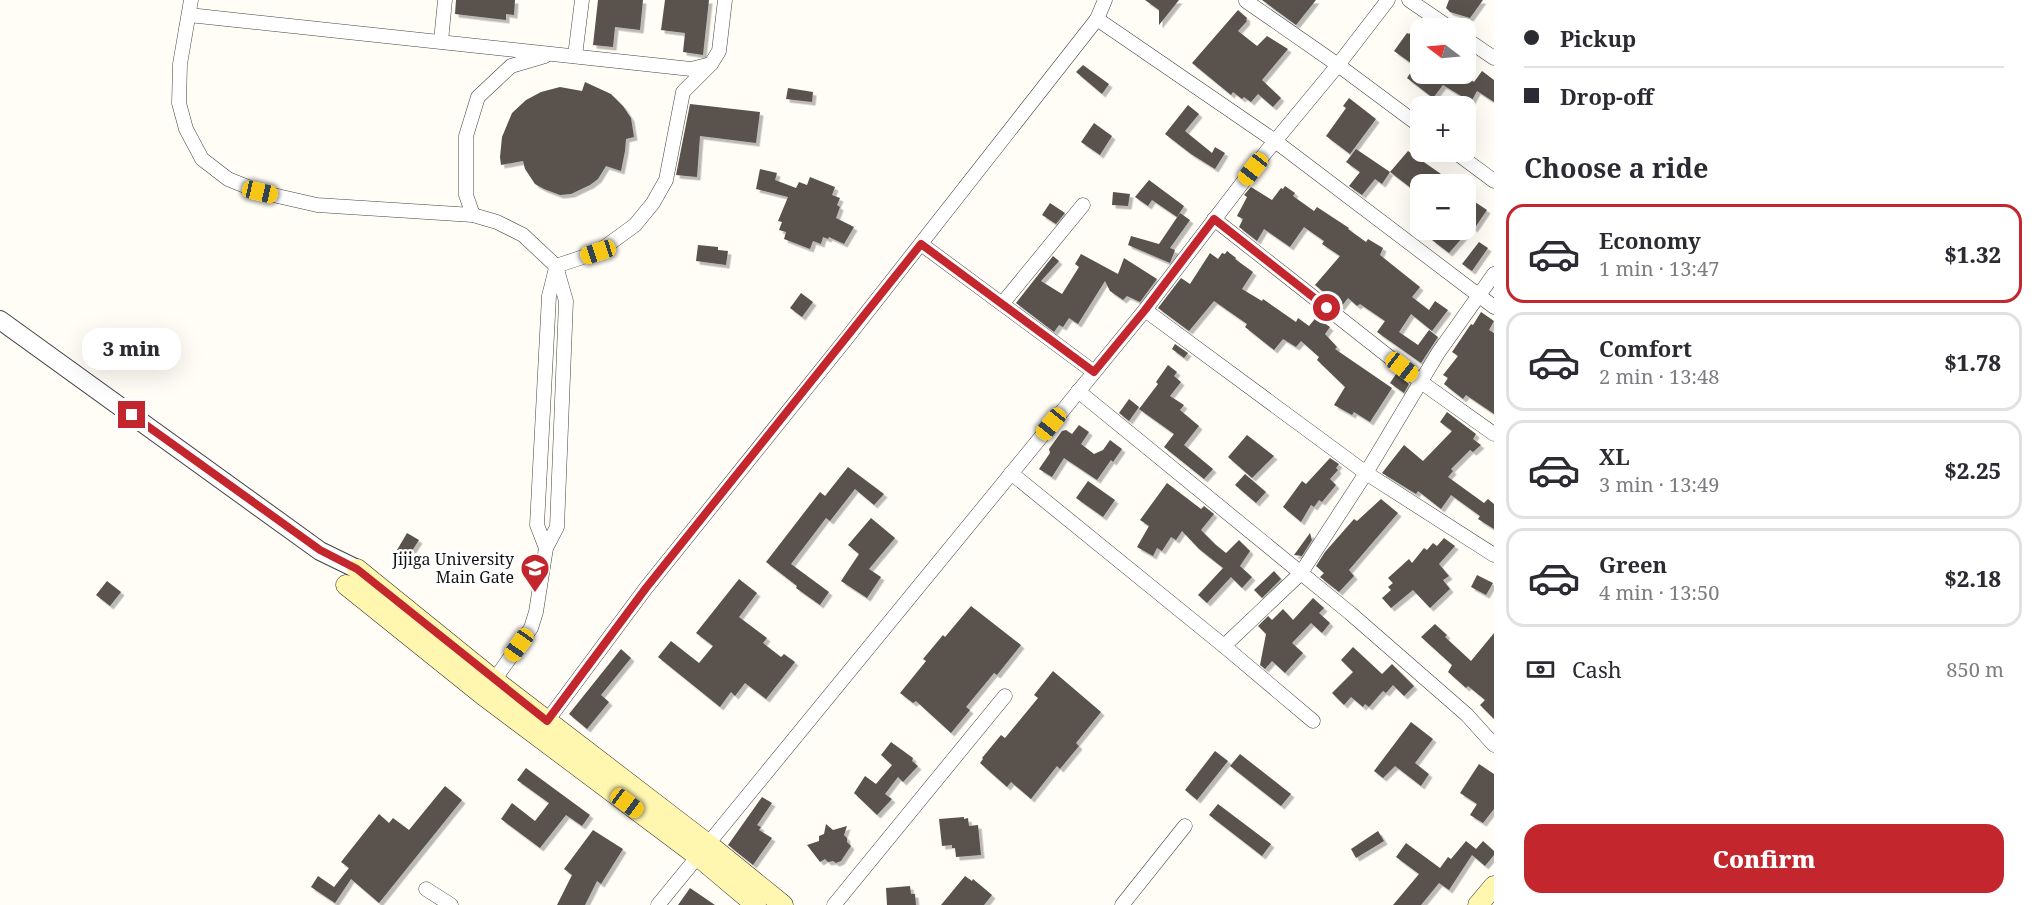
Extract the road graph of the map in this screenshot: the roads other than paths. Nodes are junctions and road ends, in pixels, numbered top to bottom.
1 (191, 0) edge
2 (445, 0) edge
3 (582, 0) edge
4 (725, 0) edge
5 (1105, 0) edge
6 (1388, 0) edge
7 (1408, 0) edge
8 (1246, 1) edge
9 (189, 15) junction
10 (1435, 18) edge
11 (1097, 19) junction
12 (441, 41) junction
13 (1476, 46) edge
14 (552, 53) junction
15 (575, 56) junction
16 (1494, 58) edge
17 (711, 64) junction
18 (1338, 65) junction
19 (1410, 119) edge
20 (1275, 141) junction
21 (1468, 162) edge
22 (1494, 181) edge
23 (1083, 205) dead end
24 (473, 215) junction
25 (1214, 219) junction
26 (921, 244) junction
27 (556, 266) junction
28 (1494, 274) edge
29 (1479, 296) junction
30 (1002, 304) junction
31 (1494, 307) edge
32 (1145, 310) junction
33 (0, 320) edge
34 (1094, 372) junction
35 (1421, 382) junction
36 (1078, 391) junction
37 (1494, 434) edge
38 (1366, 473) junction
39 (1011, 474) junction
40 (546, 548) junction
41 (320, 550) junction
42 (1494, 555) edge
43 (357, 569) joint
44 (1301, 573) junction
45 (346, 585) joint
46 (1224, 646) junction
47 (489, 688) junction
48 (1005, 696) dead end
49 (547, 721) junction
50 (1313, 721) dead end
51 (1494, 745) edge
52 (1185, 826) dead end
53 (704, 851) junction
54 (1494, 886) edge
55 (426, 889) dead end
56 (451, 905) edge
57 (658, 905) edge
58 (756, 905) edge
59 (783, 905) edge
60 (834, 905) edge
61 (1122, 905) edge
62 (1478, 905) edge

1 - 9 street
2 - 12 street
3 - 15 street
4 - 17 street
5 - 11 street
6 - 18 street
7 - 10 street
8 - 18 street
9 - 12 street
9 - 24 street
11 - 20 street
11 - 26 street
12 - 14 street
13 - 16 street
14 - 15 street
14 - 24 street
15 - 17 street
17 - 27 street
18 - 19 street
18 - 20 street
20 - 25 street
20 - 29 street
21 - 22 street
23 - 30 street
24 - 27 street
25 - 32 street
25 - 35 street
26 - 30 street
26 - 49 street
27 - 40 street
27 - 40 street
28 - 29 street
29 - 31 street
29 - 35 street
30 - 34 street
32 - 34 street
32 - 38 street
33 - 41 street
34 - 36 street
35 - 37 street
35 - 38 street
36 - 39 street
36 - 44 street
38 - 42 street
38 - 44 street
39 - 46 street
39 - 53 street
40 - 47 street
41 - 43 street
41 - 45 street
43 - 47 main road
44 - 46 street
44 - 51 street
45 - 47 main road
46 - 50 street
47 - 49 main road
47 - 53 main road
48 - 60 street
49 - 53 main road
52 - 61 street
53 - 57 street
53 - 58 main road
53 - 59 main road
54 - 62 main road
55 - 56 street

